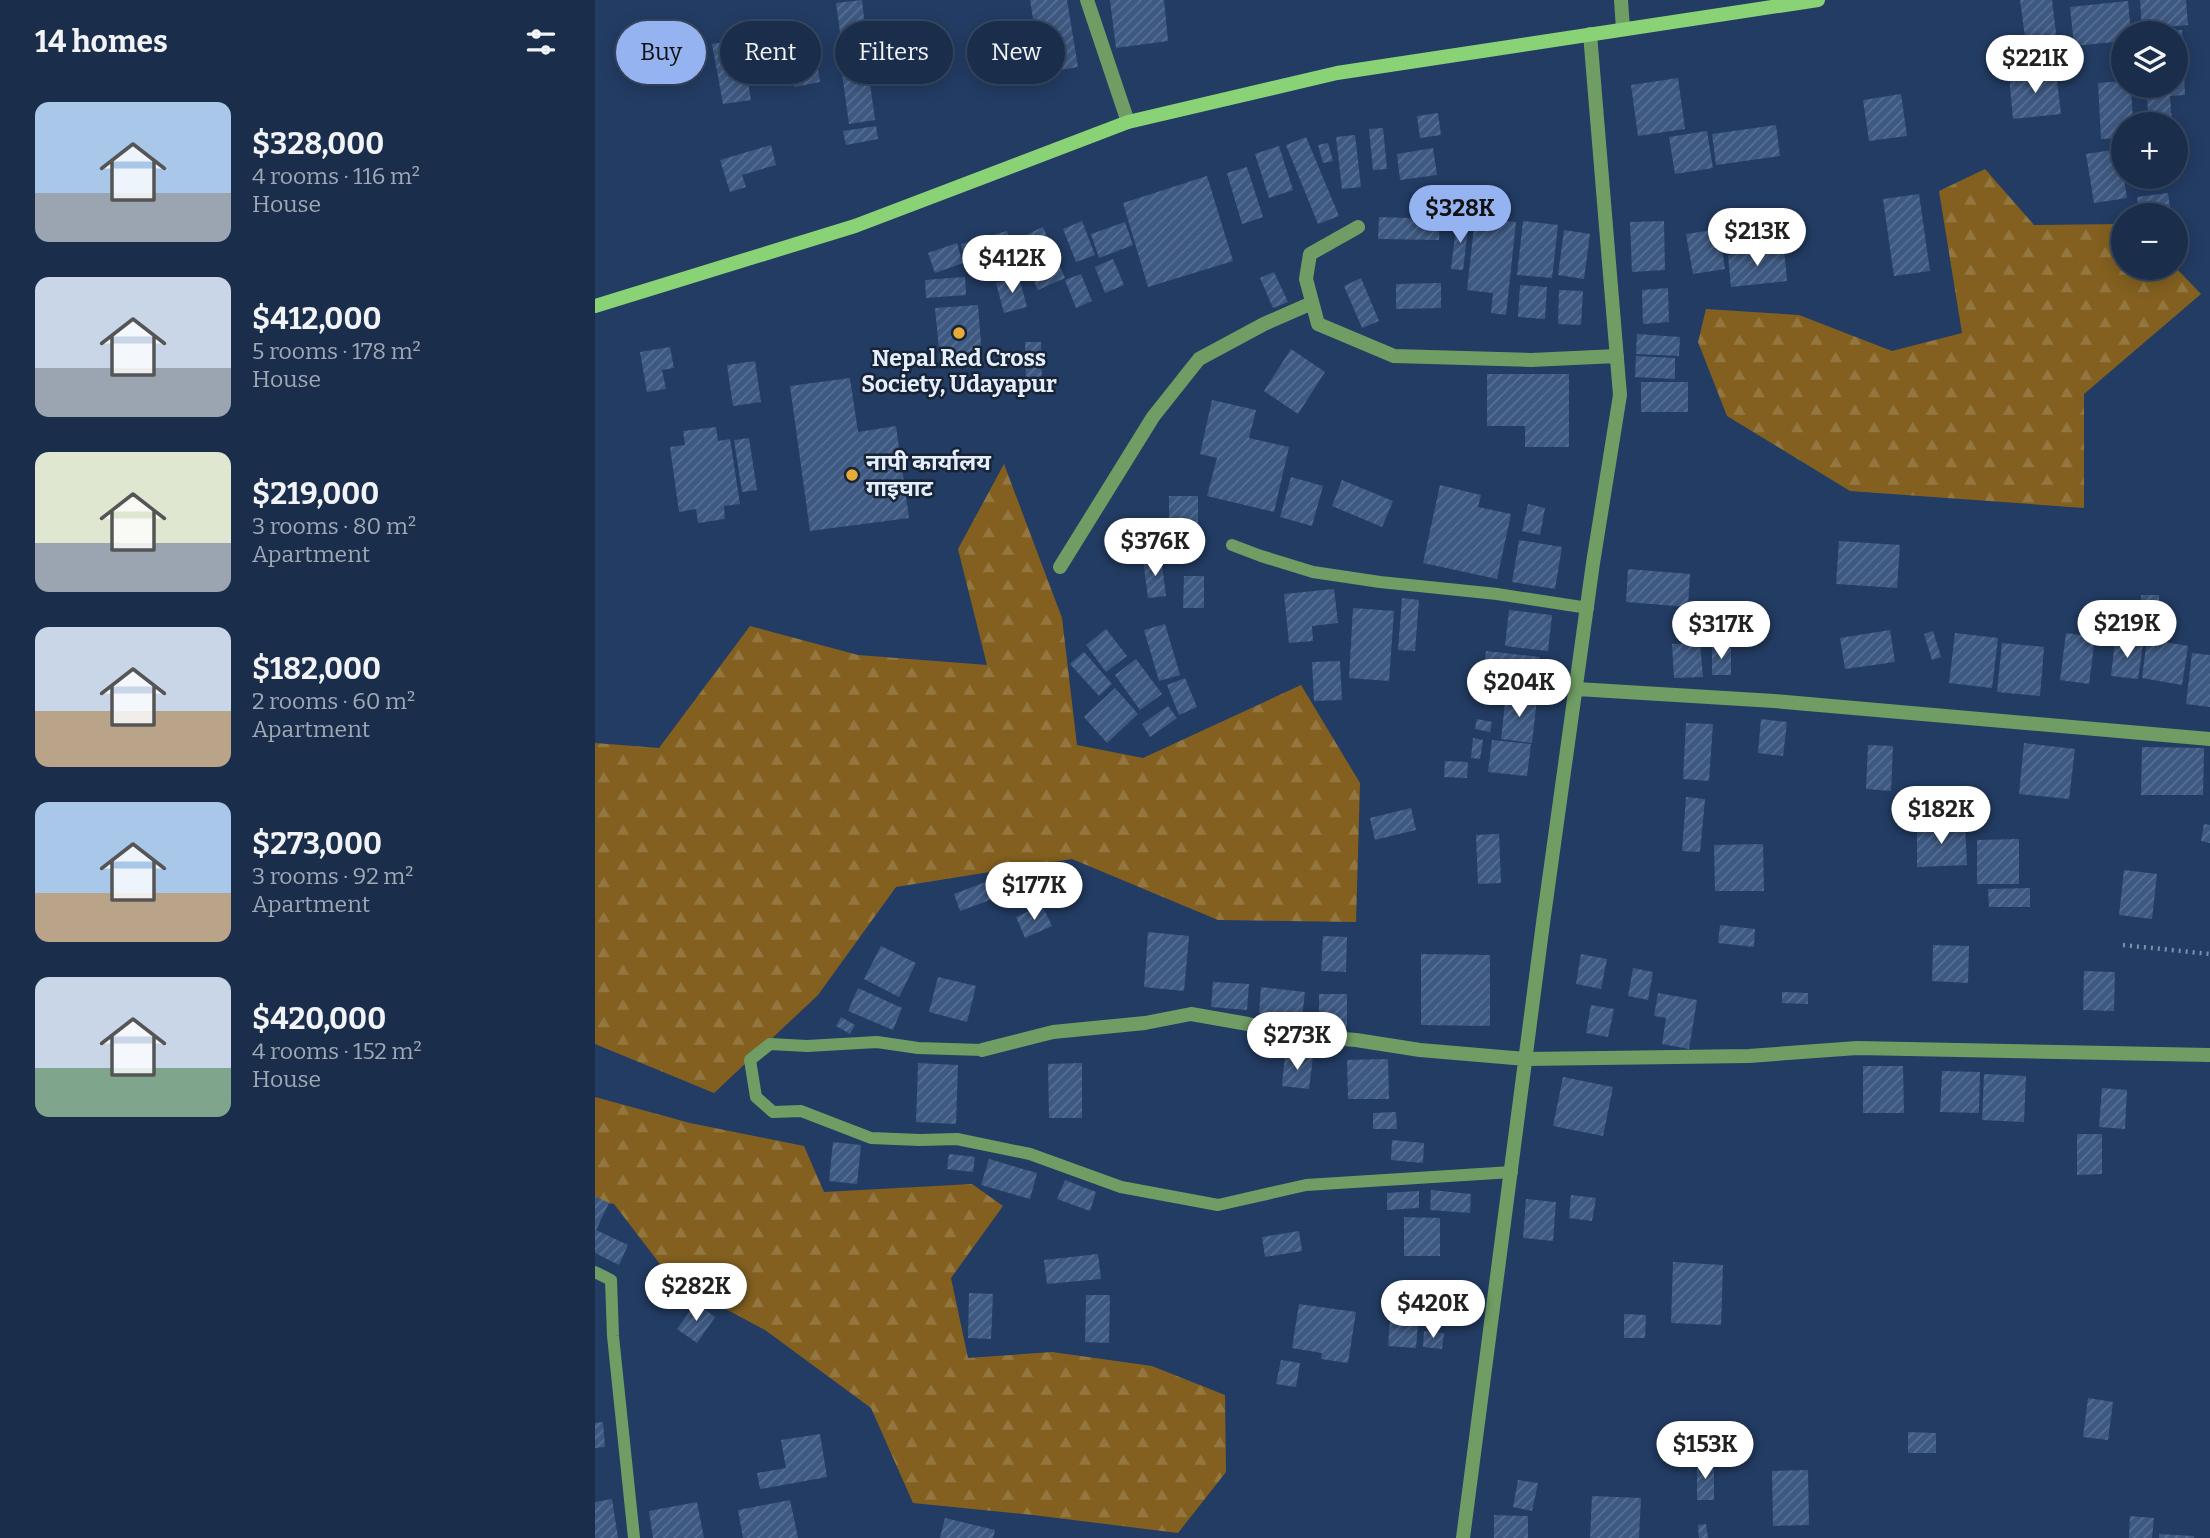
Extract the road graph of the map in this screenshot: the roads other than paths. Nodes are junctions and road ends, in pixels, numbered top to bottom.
1 (1087, 0) edge
2 (1621, 0) edge
3 (1818, 0) edge
4 (1623, 29) junction
5 (1590, 34) junction
6 (1128, 122) junction
7 (1358, 227) dead end
8 (1312, 303) junction
9 (595, 306) edge
10 (1617, 356) junction
11 (1232, 545) dead end
12 (1060, 567) dead end
13 (1588, 608) junction
14 (1577, 689) junction
15 (2210, 739) edge
16 (982, 1050) joint
17 (2210, 1055) edge
18 (1527, 1059) junction
19 (1512, 1172) junction
20 (595, 1272) edge
21 (634, 1538) edge
22 (1463, 1538) edge

1 - 6 street
2 - 4 street
3 - 4 main road
4 - 5 main road
5 - 6 main road
5 - 10 street
6 - 9 main road
7 - 8 street
8 - 10 street
8 - 12 street
10 - 13 street
11 - 13 lane
13 - 14 street
14 - 15 street
14 - 18 street
16 - 18 street
16 - 19 lane
17 - 18 street
18 - 19 street
19 - 22 street
20 - 21 lane

